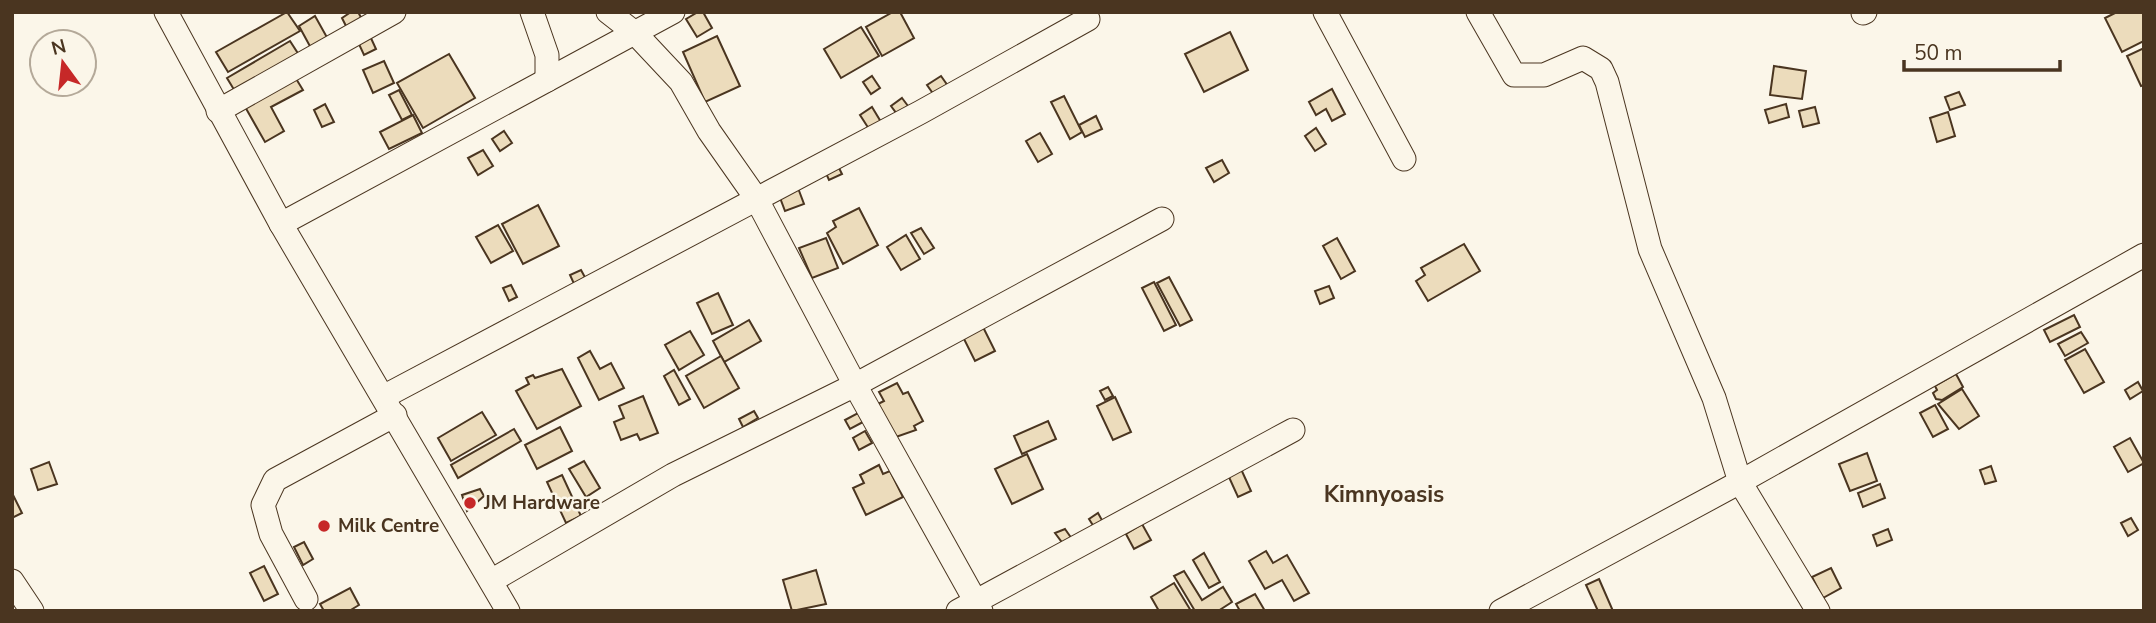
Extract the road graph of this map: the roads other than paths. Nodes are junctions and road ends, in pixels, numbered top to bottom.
1 (166, 12) edge
2 (394, 12) edge
3 (532, 12) edge
4 (608, 12) edge
5 (673, 12) edge
6 (1325, 12) edge
7 (1478, 12) edge
8 (1088, 19) dead end
9 (635, 33) junction
10 (547, 80) junction
11 (218, 111) junction
12 (1404, 159) dead end
13 (756, 198) junction
14 (1163, 219) dead end
15 (281, 224) junction
16 (2144, 255) edge
17 (855, 384) junction
18 (390, 405) junction
19 (1293, 430) dead end
20 (1740, 482) junction
21 (12, 581) edge
22 (491, 581) junction
23 (306, 599) dead end
24 (971, 608) edge
25 (32, 611) edge
26 (508, 611) edge
27 (1501, 611) edge
28 (1818, 611) edge

1 - 11 street
2 - 11 street
3 - 10 street
4 - 9 street
5 - 9 street
6 - 12 street
7 - 20 street
8 - 13 street
9 - 10 street
9 - 13 street
10 - 15 street
11 - 15 street
13 - 17 street
13 - 18 street
14 - 17 street
15 - 18 street
16 - 20 street
17 - 22 street
17 - 24 street
18 - 22 street
18 - 23 street
19 - 24 street
20 - 27 street
20 - 28 street
21 - 25 street
22 - 26 street

